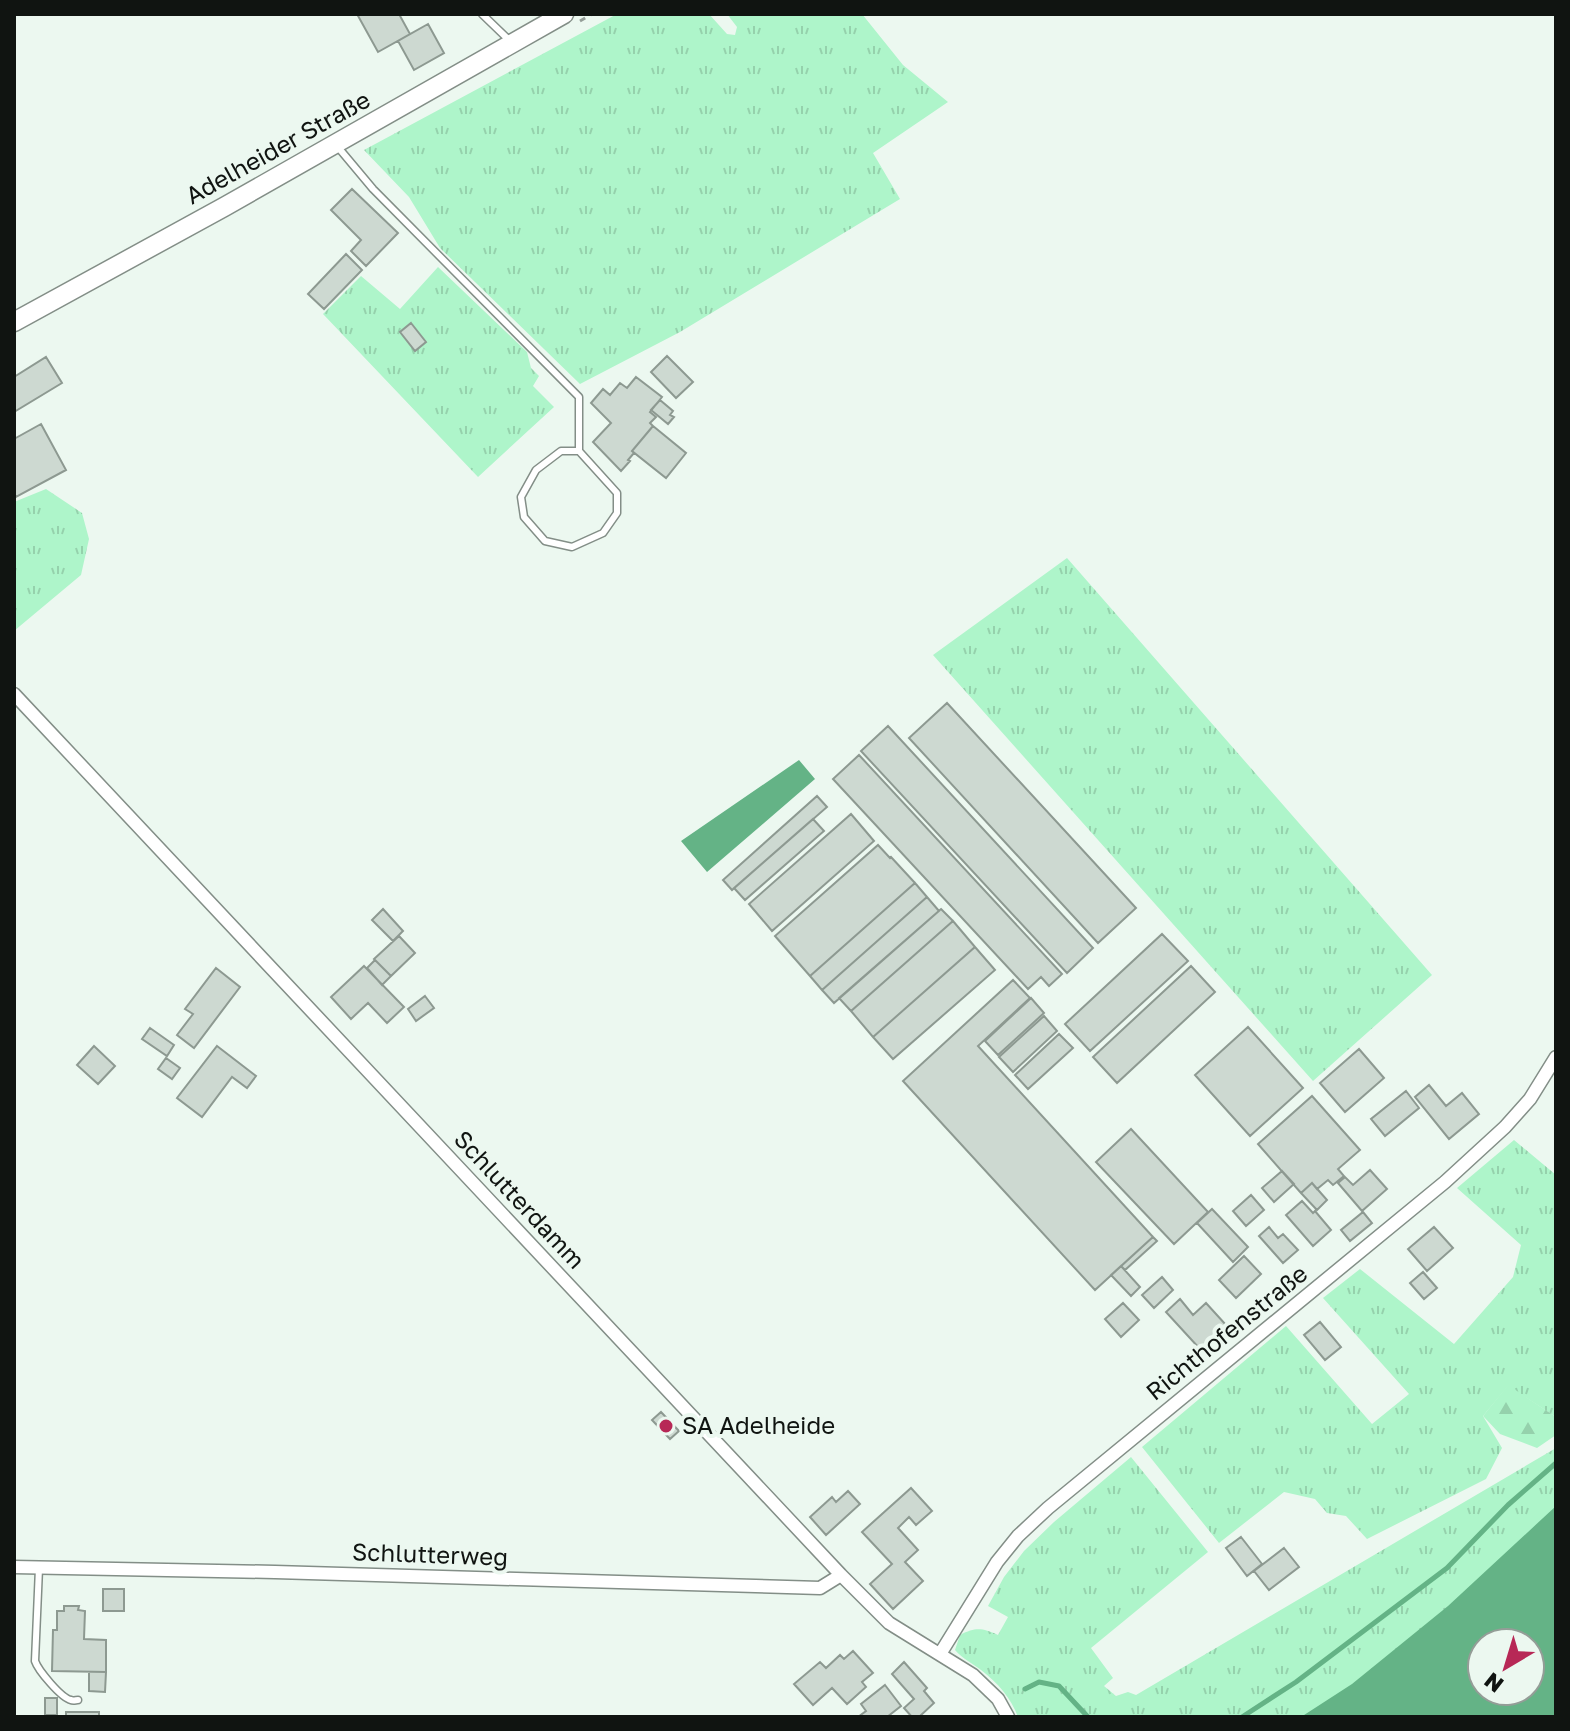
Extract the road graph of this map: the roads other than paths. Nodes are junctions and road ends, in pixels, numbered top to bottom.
1 (482, 14) edge
2 (564, 14) edge
3 (512, 43) junction
4 (335, 143) junction
5 (14, 322) edge
6 (579, 451) junction
7 (14, 694) edge
8 (1556, 1057) edge
9 (14, 1567) edge
10 (39, 1568) junction
11 (841, 1575) junction
12 (940, 1654) junction
13 (78, 1700) dead end
14 (1008, 1717) edge

1 - 3 lane
2 - 3 main road, Adelheider Straße
3 - 4 main road, Adelheider Straße
4 - 5 main road, Adelheider Straße
4 - 6 lane
6 - 6 lane
7 - 11 street, Schlutterdamm
8 - 12 street, Richthofenstraße
9 - 10 street, Schlutterweg
10 - 11 street, Schlutterweg
10 - 13 lane
11 - 12 street, Schlutterdamm
12 - 14 street, Schlutterdamm

